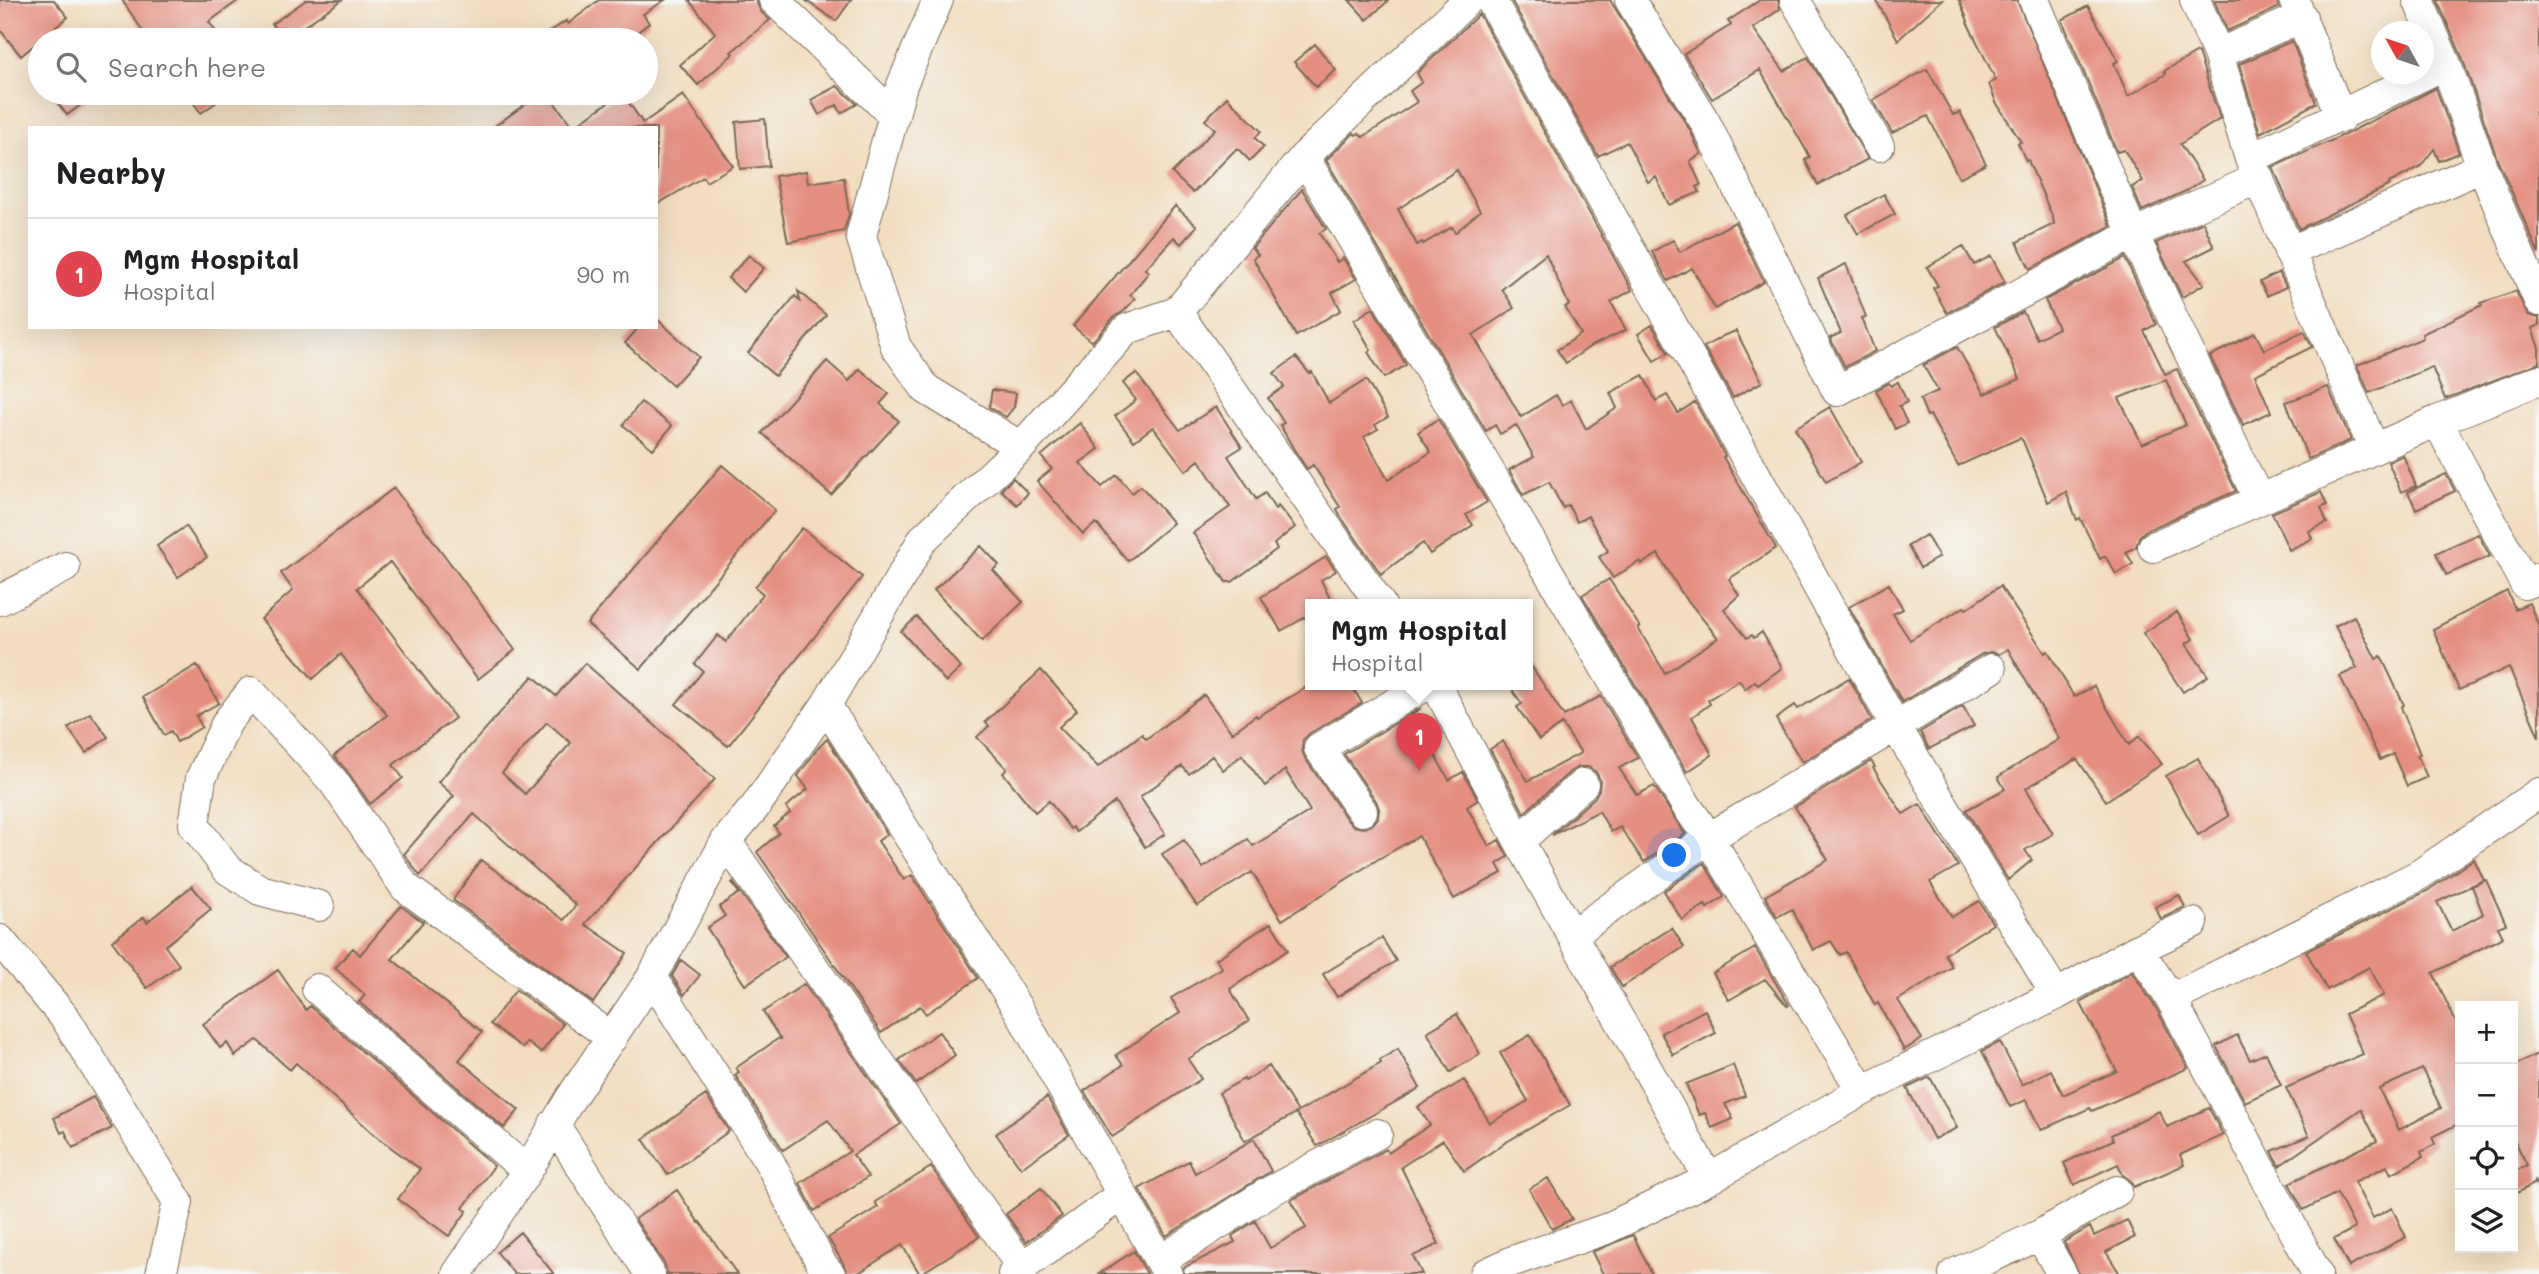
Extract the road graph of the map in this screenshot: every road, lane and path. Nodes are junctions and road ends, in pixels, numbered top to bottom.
1 (774, 0) edge
2 (938, 0) edge
3 (1468, 0) edge
4 (1491, 0) edge
5 (1630, 0) edge
6 (1795, 0) edge
7 (2034, 0) edge
8 (2195, 0) edge
9 (2418, 0) edge
10 (2298, 9) edge
11 (2218, 54) junction
12 (2446, 64) junction
13 (894, 116) junction
14 (2341, 117) junction
15 (1879, 146) dead end
16 (1304, 157) junction
17 (2482, 167) junction
18 (2254, 169) junction
19 (2133, 234) junction
20 (2289, 251) junction
21 (2539, 301) edge
22 (1177, 312) junction
23 (2539, 380) edge
24 (2437, 421) junction
25 (1021, 447) junction
26 (2374, 449) junction
27 (2259, 500) junction
28 (2153, 547) dead end
29 (65, 567) dead end
30 (2539, 578) edge
31 (1377, 599) edge
32 (0, 600) edge
33 (1991, 669) dead end
34 (1418, 690) edge
35 (1439, 690) edge
36 (826, 705) junction
37 (1895, 725) junction
38 (1583, 784) dead end
39 (2539, 793) edge
40 (1362, 811) dead end
41 (1709, 838) junction
42 (726, 841) junction
43 (1519, 841) junction
44 (319, 906) dead end
45 (2193, 923) dead end
46 (1573, 934) junction
47 (0, 940) edge
48 (2138, 949) junction
49 (652, 976) junction
50 (317, 989) dead end
51 (2056, 995) junction
52 (2171, 999) junction
53 (611, 1038) junction
54 (1862, 1091) junction
55 (554, 1124) junction
56 (1377, 1135) dead end
57 (527, 1171) junction
58 (1709, 1179) junction
59 (2117, 1191) dead end
60 (1121, 1195) junction
61 (2040, 1235) junction
62 (1163, 1267) edge
63 (1018, 1272) edge
64 (161, 1274) edge
65 (457, 1274) edge
66 (650, 1274) edge
67 (830, 1274) edge
68 (1485, 1274) edge
69 (1954, 1274) edge
70 (2062, 1274) edge
71 (2317, 1274) edge

1 - 13 street
2 - 13 street
3 - 16 street
4 - 37 street
5 - 19 street
6 - 15 street
7 - 19 street
8 - 11 street
9 - 12 street
10 - 11 street
10 - 14 street
11 - 18 street
12 - 14 street
12 - 17 street
13 - 25 street
14 - 18 street
16 - 22 street
16 - 41 street
17 - 20 street
17 - 21 street
18 - 19 street
18 - 20 street
19 - 27 street
20 - 26 street
22 - 25 street
22 - 31 street
23 - 24 street
24 - 26 street
24 - 30 street
25 - 36 street
26 - 27 street
27 - 28 street
29 - 32 street
33 - 37 street
34 - 40 street
35 - 43 street
36 - 42 street
36 - 60 street
37 - 41 street
37 - 51 street
38 - 43 street
39 - 52 street
41 - 46 street
41 - 54 street
42 - 49 street
42 - 63 street
43 - 46 street
44 - 53 street
45 - 48 street
46 - 58 street
47 - 64 street
48 - 51 street
48 - 52 street
49 - 53 street
49 - 67 street
50 - 57 street
51 - 54 street
52 - 71 street
53 - 55 street
54 - 58 street
55 - 57 street
55 - 66 street
56 - 62 street
57 - 65 street
58 - 68 street
59 - 61 street
60 - 62 street
60 - 63 street
61 - 69 street
61 - 70 street

